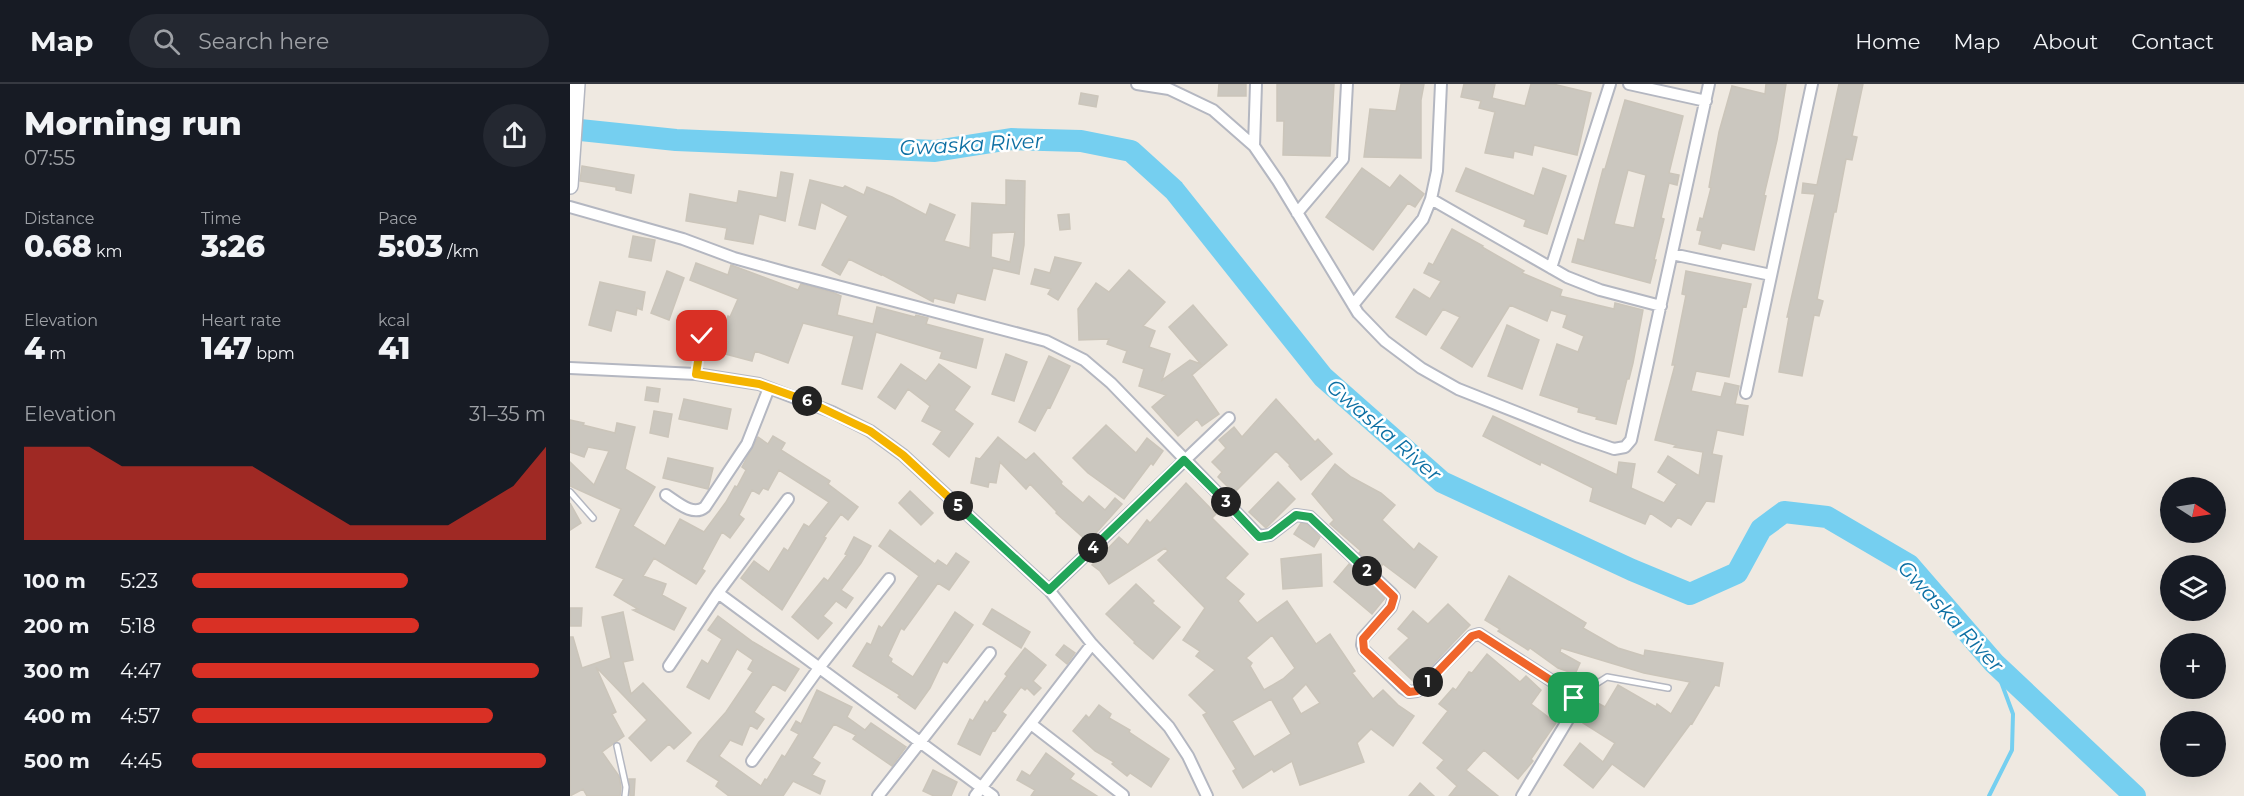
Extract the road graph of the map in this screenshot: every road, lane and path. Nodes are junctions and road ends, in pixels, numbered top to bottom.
1 (577, 84) edge
2 (1137, 84) edge
3 (1256, 84) edge
4 (1347, 84) edge
5 (1441, 84) edge
6 (1610, 84) edge
7 (1629, 84) edge
8 (1709, 84) edge
9 (1812, 84) edge
10 (1168, 87) edge
11 (1706, 101) junction
12 (1254, 146) junction
13 (570, 177) edge
14 (570, 186) edge
15 (1431, 200) junction
16 (570, 207) edge
17 (1297, 213) junction
18 (1672, 254) junction
19 (1551, 268) junction
20 (1771, 275) junction
21 (1353, 305) junction
22 (1661, 306) junction
23 (693, 315) dead end
24 (570, 368) edge
25 (696, 374) junction
26 (769, 388) junction
27 (1746, 393) dead end
28 (1229, 418) dead end
29 (1184, 460) junction
30 (570, 492) edge
31 (666, 495) dead end
32 (788, 499) dead end
33 (593, 518) dead end
34 (889, 579) dead end
35 (1049, 590) junction
36 (718, 593) junction
37 (1092, 644) junction
38 (990, 653) dead end
39 (669, 666) dead end
40 (819, 668) junction
41 (1668, 688) dead end
42 (1574, 698) junction
43 (1031, 724) junction
44 (921, 743) junction
45 (617, 746) dead end
46 (752, 761) dead end
47 (978, 792) edge
48 (1123, 795) edge
49 (625, 796) edge
50 (878, 796) edge
51 (993, 796) edge
52 (1207, 796) edge
53 (1522, 796) edge

1 - 13 main road
2 - 10 street
3 - 12 street
4 - 17 street
5 - 15 street
6 - 19 street
7 - 11 street
8 - 11 street
9 - 20 street
10 - 12 street
11 - 18 street
12 - 17 street
13 - 14 main road
15 - 19 street
15 - 21 street
16 - 29 street
17 - 21 street
18 - 20 street
18 - 22 street
19 - 22 street
20 - 27 street
21 - 22 street
23 - 25 lane
24 - 25 street
25 - 26 street
26 - 31 street
26 - 35 street
28 - 29 street
29 - 35 street
29 - 42 street
30 - 33 lane
32 - 36 street
34 - 40 street
35 - 37 street
36 - 39 street
36 - 40 street
37 - 43 street
37 - 52 street
38 - 44 street
40 - 44 street
40 - 46 street
41 - 42 lane
42 - 53 street
43 - 47 street
43 - 48 street
44 - 47 street
44 - 50 street
45 - 49 lane
47 - 51 street

